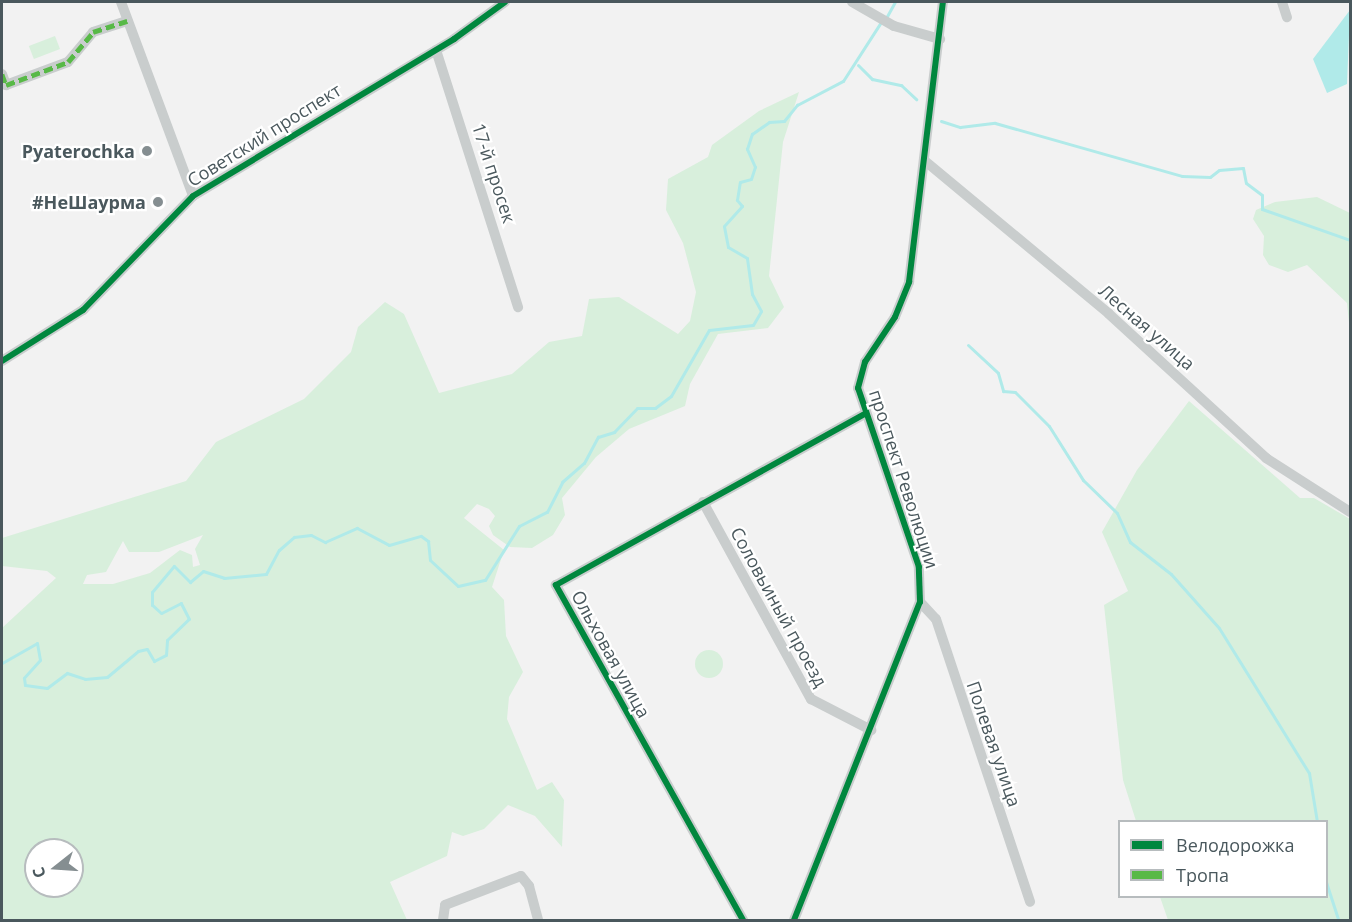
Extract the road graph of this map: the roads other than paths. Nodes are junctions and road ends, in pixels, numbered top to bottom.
1 (121, 2) edge
2 (505, 2) edge
3 (852, 2) edge
4 (943, 2) edge
5 (1282, 2) edge
6 (1287, 17) dead end
7 (127, 21) junction
8 (940, 39) junction
9 (436, 50) junction
10 (2, 74) edge
11 (925, 161) junction
12 (193, 196) junction
13 (518, 307) dead end
14 (2, 361) edge
15 (864, 414) junction
16 (703, 502) junction
17 (1350, 512) edge
18 (920, 602) junction
19 (871, 730) junction
20 (1030, 902) dead end
21 (443, 921) edge
22 (538, 921) edge
23 (743, 921) edge
24 (794, 921) edge

1 - 7 street
2 - 9 street, Советский проспект
3 - 8 street
4 - 8 street, проспект Революции
5 - 6 street
7 - 10 street
7 - 12 street
8 - 11 street, проспект Революции
9 - 12 street, Советский проспект
9 - 13 street, 17-й просек
11 - 15 street, проспект Революции
11 - 17 street, Лесная улица
12 - 14 street, Советский проспект
15 - 16 street, Ольховая улица
15 - 18 street, проспект Революции
16 - 19 street, Соловьиный проезд
16 - 23 street, Ольховая улица
18 - 19 street, проспект Революции
18 - 20 street, Полевая улица
19 - 24 street, проспект Революции
21 - 22 street

